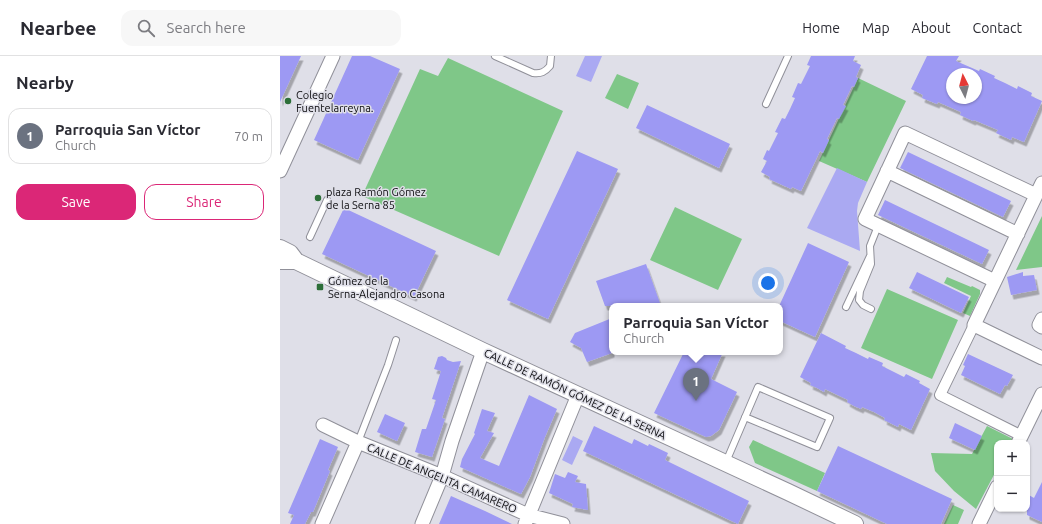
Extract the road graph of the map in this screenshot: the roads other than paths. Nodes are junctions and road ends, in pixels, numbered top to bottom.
1 (333, 56) edge
2 (495, 56) edge
3 (551, 56) edge
4 (788, 56) edge
5 (766, 104) dead end
6 (280, 171) edge
7 (886, 171) junction
8 (1042, 183) edge
9 (1036, 195) junction
10 (328, 200) dead end
11 (878, 226) junction
12 (1018, 234) junction
13 (310, 237) dead end
14 (280, 248) edge
15 (871, 254) junction
16 (288, 261) edge
17 (995, 281) junction
18 (846, 307) dead end
19 (871, 310) dead end
20 (1042, 319) edge
21 (974, 326) junction
22 (1042, 327) edge
23 (396, 340) dead end
24 (483, 351) junction
25 (1042, 358) edge
26 (1042, 394) edge
27 (578, 395) junction
28 (745, 416) junction
29 (323, 425) dead end
30 (1020, 439) edge
31 (358, 442) junction
32 (725, 463) junction
33 (442, 476) junction
34 (994, 493) edge
35 (526, 520) edge
36 (322, 524) edge
37 (422, 524) edge
38 (563, 524) edge
39 (855, 524) edge
40 (979, 524) edge

1 - 6 street
2 - 3 lane
4 - 5 lane
7 - 9 street
7 - 11 street
7 - 12 street
8 - 9 street
9 - 12 street
10 - 13 lane
11 - 15 lane
11 - 17 street
12 - 17 street
14 - 16 street, CALLE DE RAMÓN GÓMEZ DE LA SERNA
15 - 18 lane
15 - 19 lane
16 - 24 street, CALLE DE RAMÓN GÓMEZ DE LA SERNA
17 - 21 street
20 - 22 street
21 - 25 street
21 - 30 street
23 - 31 lane
24 - 27 street, CALLE DE RAMÓN GÓMEZ DE LA SERNA
24 - 33 street
26 - 30 street
27 - 32 street, CALLE DE RAMÓN GÓMEZ DE LA SERNA
27 - 35 street
28 - 28 lane
28 - 32 lane
29 - 31 street, CALLE DE ANGELITA CAMARERO
31 - 33 street, CALLE DE ANGELITA CAMARERO
31 - 36 street
32 - 39 street, CALLE DE RAMÓN GÓMEZ DE LA SERNA
33 - 35 street, CALLE DE ANGELITA CAMARERO
33 - 37 street
34 - 40 street
35 - 38 street, CALLE DE ANGELITA CAMARERO

